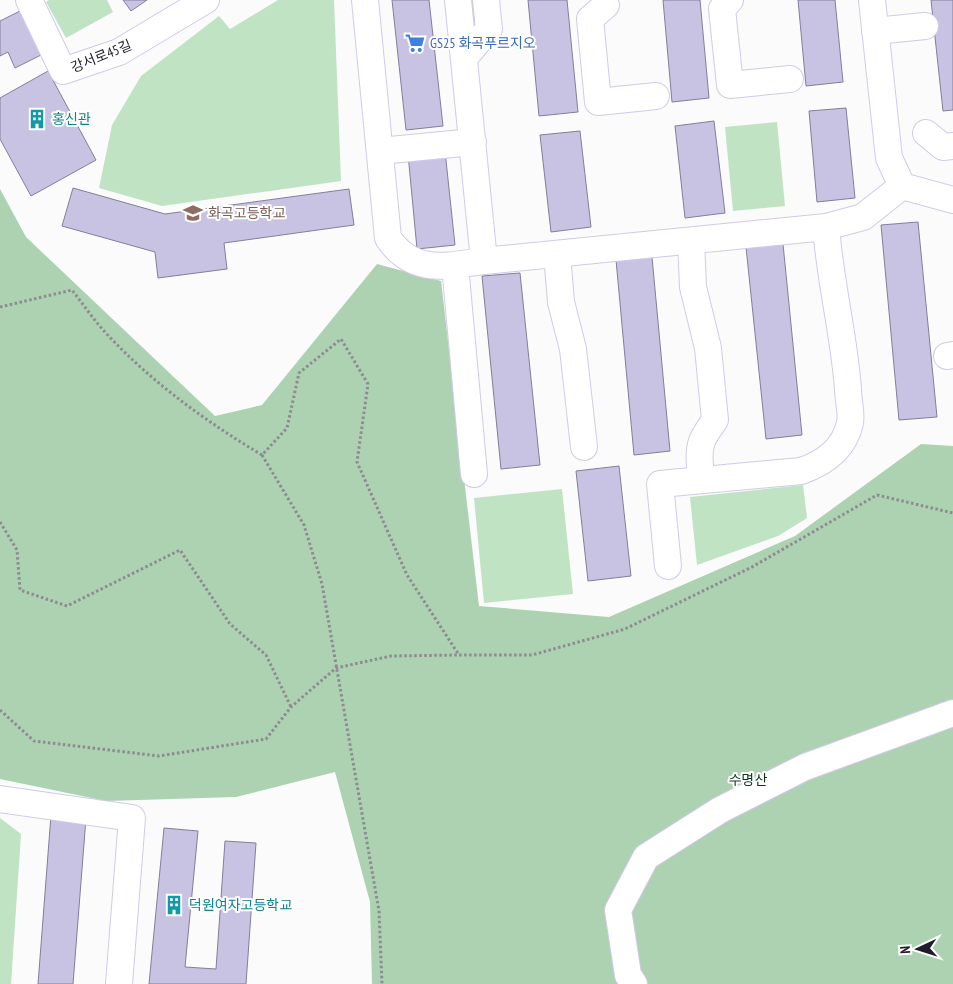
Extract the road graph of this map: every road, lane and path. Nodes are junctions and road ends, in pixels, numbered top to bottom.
1 (29, 0) edge
2 (206, 0) edge
3 (365, 0) edge
4 (458, 0) edge
5 (486, 0) edge
6 (730, 0) edge
7 (737, 0) edge
8 (872, 0) edge
9 (606, 2) edge
10 (925, 26) dead end
11 (875, 31) junction
12 (464, 58) junction
13 (745, 69) dead end
14 (790, 80) dead end
15 (611, 89) dead end
16 (656, 96) dead end
17 (926, 133) dead end
18 (472, 142) junction
19 (953, 146) edge
20 (380, 151) junction
21 (902, 186) junction
22 (953, 200) edge
23 (826, 227) junction
24 (691, 240) junction
25 (558, 254) junction
26 (484, 261) junction
27 (455, 265) junction
28 (0, 307) edge
29 (584, 446) dead end
30 (262, 456) junction
31 (700, 466) dead end
32 (474, 474) dead end
33 (953, 514) edge
34 (0, 522) edge
35 (668, 566) dead end
36 (459, 655) junction
37 (336, 668) junction
38 (291, 707) junction
39 (0, 710) edge
40 (953, 713) edge
41 (0, 799) edge
42 (119, 984) edge
43 (382, 984) edge
44 (634, 984) edge

1 - 2 lane, 강서로45길
3 - 20 lane
4 - 12 lane
5 - 12 lane
6 - 14 lane
7 - 13 lane
8 - 11 lane
9 - 15 lane
9 - 16 lane
10 - 11 lane
11 - 21 lane
12 - 18 lane
17 - 19 lane
18 - 20 lane
18 - 26 lane
20 - 27 lane
21 - 22 lane
21 - 23 lane
23 - 24 lane
23 - 35 lane
24 - 25 lane
24 - 31 lane
25 - 26 lane
25 - 29 lane
26 - 27 lane
27 - 32 lane
28 - 30 path
30 - 36 path
30 - 37 path
33 - 36 path
34 - 38 path
36 - 37 path
37 - 38 path
37 - 43 path
38 - 39 path
40 - 44 lane
41 - 42 lane

